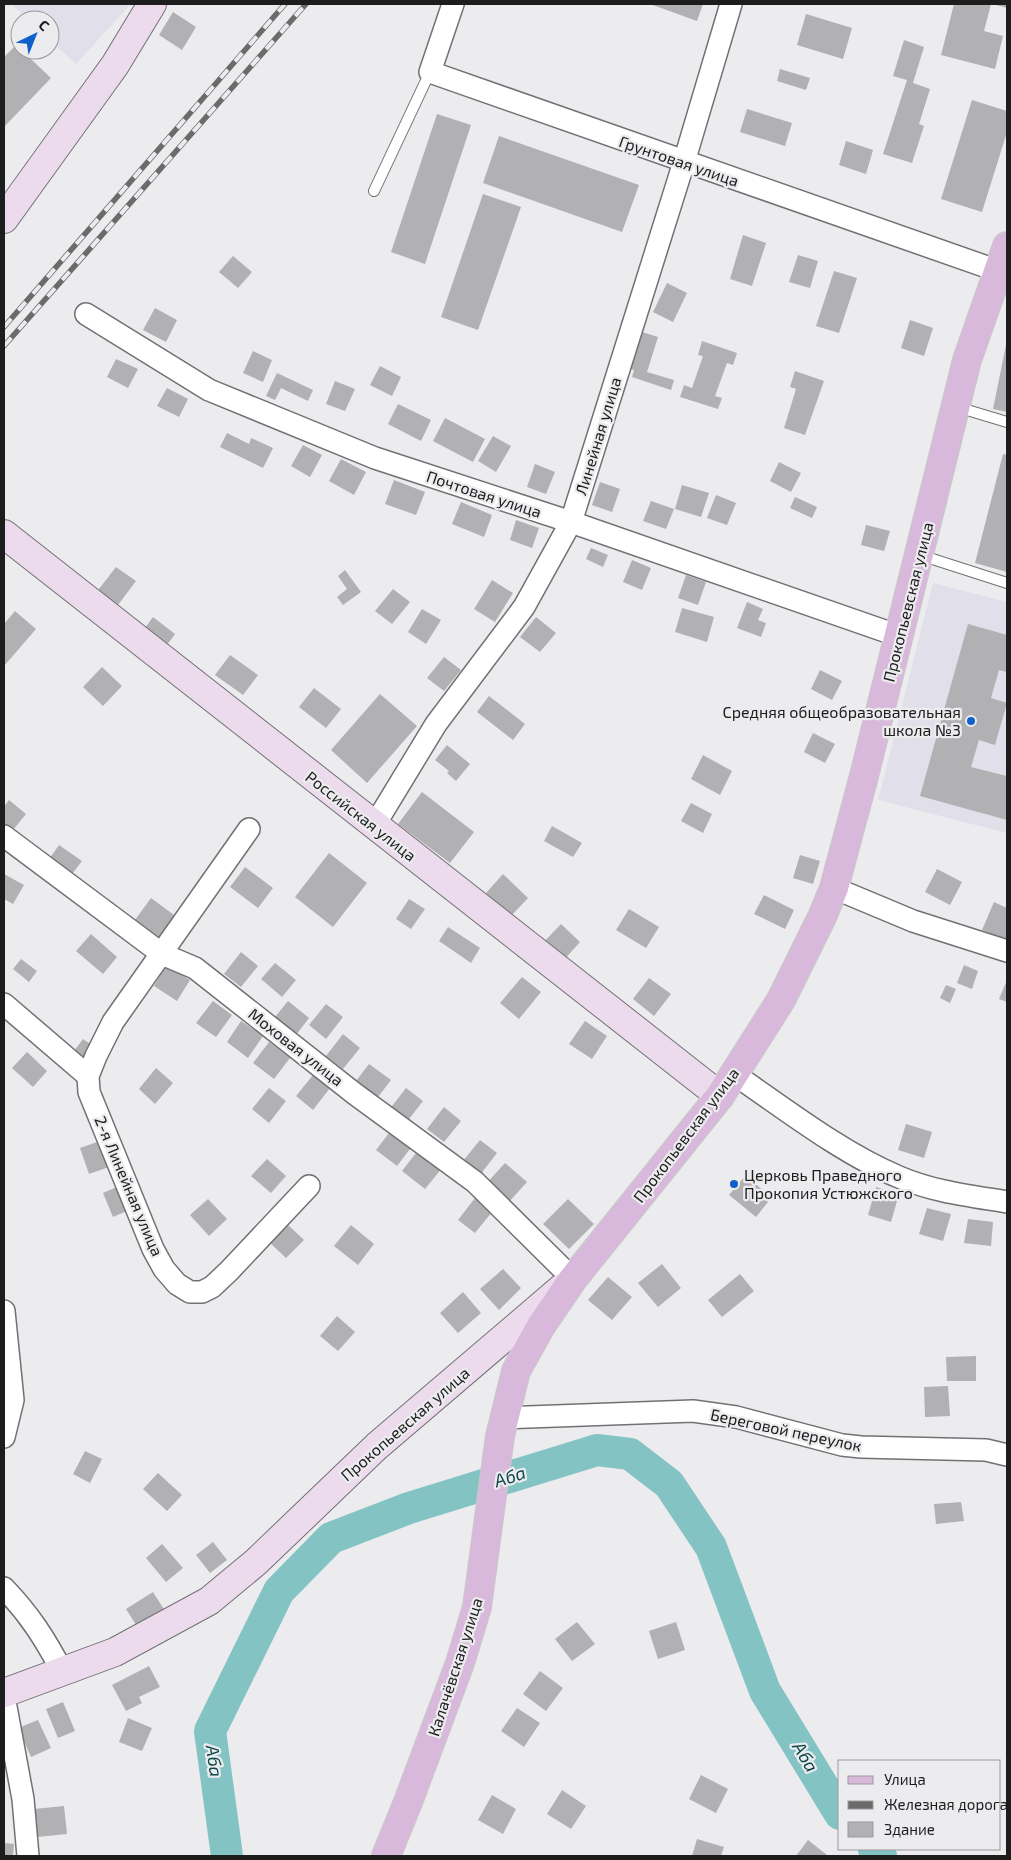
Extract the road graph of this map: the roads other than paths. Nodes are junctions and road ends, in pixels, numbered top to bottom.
1 (152, 4) edge
2 (453, 4) edge
3 (732, 4) edge
4 (430, 72) junction
5 (684, 162) junction
6 (374, 190) dead end
7 (4, 219) edge
8 (1007, 246) edge
9 (1002, 273) edge
10 (86, 314) dead end
11 (956, 406) junction
12 (1007, 422) edge
13 (571, 522) junction
14 (4, 534) edge
15 (919, 555) junction
16 (1007, 583) edge
17 (899, 636) junction
18 (374, 826) junction
19 (249, 829) dead end
20 (4, 836) edge
21 (834, 888) junction
22 (1007, 951) edge
23 (162, 954) junction
24 (4, 1004) edge
25 (88, 1076) junction
26 (727, 1085) junction
27 (309, 1186) dead end
28 (1007, 1202) edge
29 (573, 1279) junction
30 (4, 1311) edge
31 (502, 1427) junction
32 (4, 1437) edge
33 (1007, 1455) edge
34 (4, 1588) edge
35 (62, 1671) junction
36 (4, 1695) edge
37 (28, 1856) edge
38 (386, 1856) edge

1 - 7 main road
2 - 4 street
3 - 5 street, Линейная улица
4 - 5 street, Грунтовая улица
4 - 6 lane
5 - 9 street, Грунтовая улица
5 - 13 street, Линейная улица
8 - 9 main road, Прокопьевская улица
9 - 11 main road, Прокопьевская улица
10 - 13 street, Почтовая улица
11 - 12 lane
11 - 15 main road, Прокопьевская улица
13 - 17 street, Почтовая улица
13 - 18 street, Линейная улица
14 - 18 main road, Российская улица
15 - 16 lane
15 - 17 main road, Прокопьевская улица
17 - 21 main road, Прокопьевская улица
18 - 26 main road, Российская улица
19 - 23 street
20 - 23 street, Моховая улица
21 - 22 street
21 - 26 main road, Прокопьевская улица
23 - 25 street
23 - 29 street, Моховая улица
24 - 25 street
25 - 27 street, 2-я Линейная улица
26 - 28 street
26 - 29 main road, Прокопьевская улица
29 - 31 main road, Калачёвская улица
29 - 35 main road, Прокопьевская улица
30 - 32 street
31 - 33 street, Береговой переулок
31 - 38 main road, Калачёвская улица
34 - 35 street
35 - 36 main road, Прокопьевская улица
36 - 37 street

